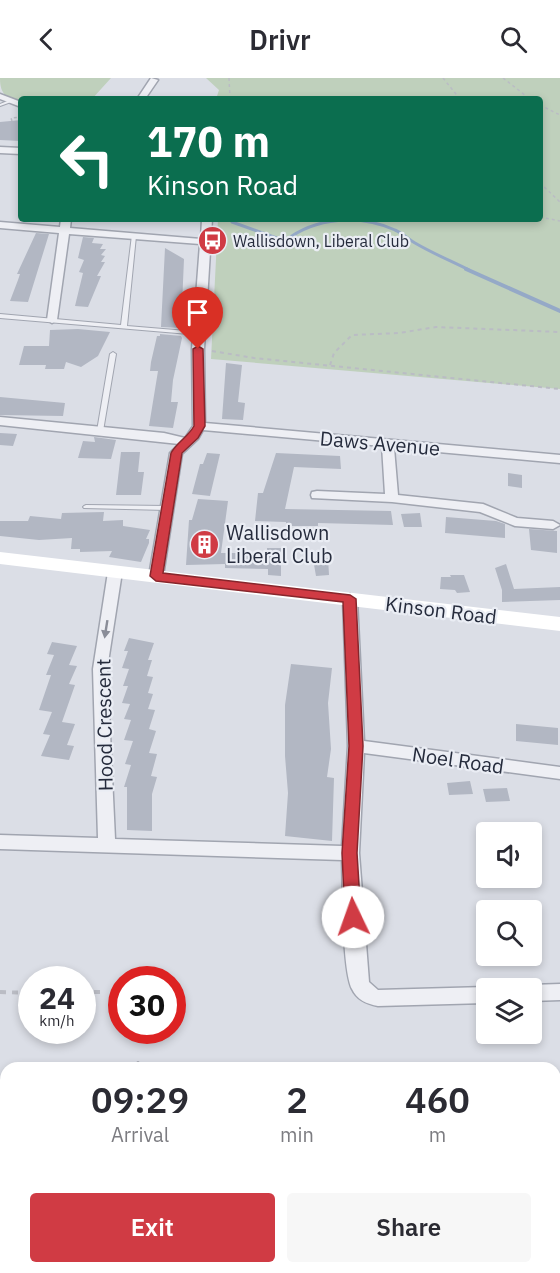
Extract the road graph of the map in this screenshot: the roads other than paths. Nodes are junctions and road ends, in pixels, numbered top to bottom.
1 (154, 80) dead end
2 (0, 96) edge
3 (143, 96) edge
4 (10, 101) junction
5 (18, 104) edge
6 (0, 105) edge
7 (0, 150) edge
8 (18, 151) edge
9 (66, 222) edge
10 (207, 222) edge
11 (0, 225) edge
12 (64, 231) junction
13 (134, 236) junction
14 (206, 242) junction
15 (0, 316) edge
16 (52, 320) junction
17 (124, 327) junction
18 (199, 334) junction
19 (113, 354) dead end
20 (0, 421) edge
21 (199, 426) junction
22 (100, 430) junction
23 (186, 442) junction
24 (388, 444) junction
25 (560, 459) edge
26 (317, 495) dead end
27 (392, 498) junction
28 (86, 507) dead end
29 (167, 508) junction
30 (553, 525) dead end
31 (0, 558) edge
32 (115, 572) junction
33 (156, 576) junction
34 (350, 599) junction
35 (560, 624) edge
36 (356, 746) junction
37 (560, 773) edge
38 (0, 842) edge
39 (107, 844) junction
40 (350, 853) junction
41 (560, 992) edge
42 (542, 993) edge
43 (476, 995) edge

1 - 3 street
2 - 4 street
4 - 5 street
4 - 6 lane
7 - 8 street
9 - 12 street
10 - 14 street
11 - 12 street
12 - 13 street
12 - 16 street
13 - 14 street
13 - 17 lane
14 - 18 street
15 - 16 lane
16 - 17 lane
17 - 18 lane
18 - 21 street
19 - 22 lane
20 - 22 street
21 - 23 street
21 - 24 street, Daws Avenue
22 - 23 street
23 - 29 street
24 - 25 street, Daws Avenue
24 - 27 street
26 - 27 street
27 - 30 street
28 - 29 lane
29 - 33 street
31 - 32 street, Kinson Road
32 - 33 street, Kinson Road
32 -> 39 street, Hood Crescent
33 - 34 street, Kinson Road
34 - 35 street, Kinson Road
34 - 36 street
36 - 37 street, Noel Road
36 - 40 street
38 - 39 street
39 - 40 street
40 - 43 street
41 - 42 street

